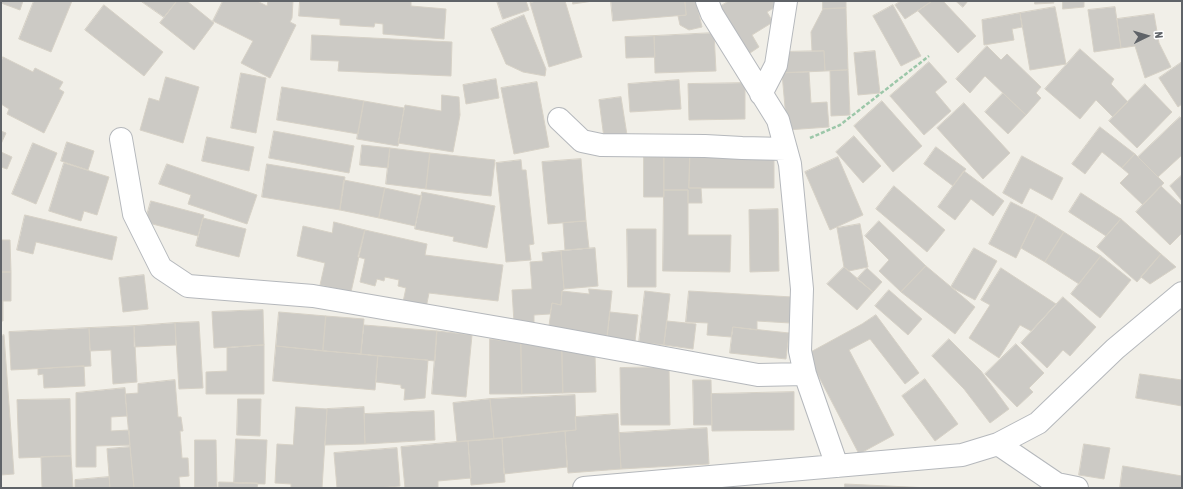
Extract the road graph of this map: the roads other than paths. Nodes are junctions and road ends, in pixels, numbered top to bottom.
1 (707, 1) edge
2 (786, 1) edge
3 (761, 94) junction
4 (559, 119) dead end
5 (121, 139) dead end
6 (786, 149) junction
7 (1182, 293) edge
8 (805, 374) junction
9 (998, 444) junction
10 (837, 466) junction
11 (1042, 482) edge
12 (584, 488) edge
13 (1077, 488) edge

1 - 3 street
2 - 3 street
3 - 6 street
4 - 6 street
5 - 8 street
6 - 8 street
7 - 9 street
8 - 10 street
9 - 10 street
9 - 11 street
10 - 12 street
11 - 13 street

